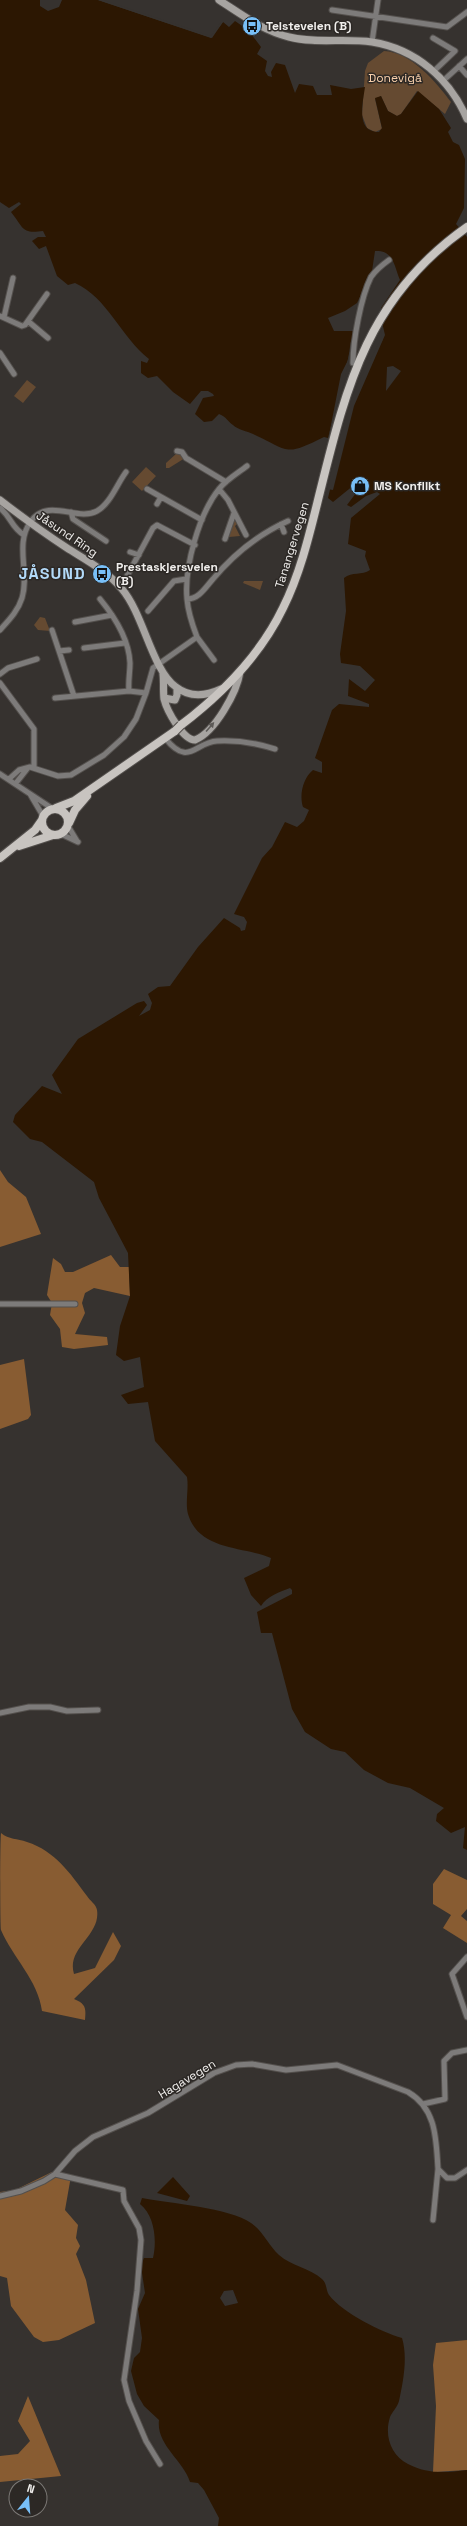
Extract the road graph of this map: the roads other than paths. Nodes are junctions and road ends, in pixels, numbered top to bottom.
1 (219, 0) edge
2 (378, 0) edge
3 (332, 10) dead end
4 (467, 12) edge
5 (376, 15) junction
6 (432, 38) dead end
7 (372, 42) junction
8 (467, 59) edge
9 (459, 66) junction
10 (434, 71) junction
11 (467, 75) edge
12 (444, 80) junction
13 (466, 115) edge
14 (467, 227) edge
15 (389, 260) dead end
16 (12, 278) dead end
17 (47, 294) dead end
18 (2, 317) edge
19 (30, 322) junction
20 (48, 338) dead end
21 (0, 352) edge
22 (353, 363) dead end
23 (14, 374) dead end
24 (177, 451) dead end
25 (247, 466) dead end
26 (126, 472) dead end
27 (226, 482) junction
28 (147, 489) dead end
29 (219, 489) junction
30 (161, 497) junction
31 (0, 500) edge
32 (157, 504) dead end
33 (0, 508) edge
34 (71, 512) junction
35 (234, 513) junction
36 (202, 520) junction
37 (288, 521) dead end
38 (30, 523) junction
39 (281, 524) junction
40 (284, 532) dead end
41 (24, 535) junction
42 (246, 536) dead end
43 (224, 539) dead end
44 (106, 541) dead end
45 (195, 545) junction
46 (130, 552) dead end
47 (139, 556) junction
48 (127, 576) dead end
49 (186, 579) junction
50 (100, 599) dead end
51 (187, 599) junction
52 (157, 602) junction
53 (162, 606) dead end
54 (148, 611) dead end
55 (112, 615) junction
56 (75, 622) dead end
57 (0, 630) edge
58 (52, 630) dead end
59 (198, 637) junction
60 (125, 643) junction
61 (84, 648) dead end
62 (69, 650) dead end
63 (59, 651) junction
64 (37, 659) dead end
65 (214, 660) dead end
66 (159, 663) junction
67 (162, 672) junction
68 (240, 672) junction
69 (0, 674) edge
70 (0, 684) edge
71 (227, 686) junction
72 (177, 688) junction
73 (128, 691) junction
74 (146, 693) junction
75 (74, 696) junction
76 (54, 698) dead end
77 (164, 698) junction
78 (165, 738) junction
79 (275, 749) dead end
80 (32, 767) junction
81 (0, 774) edge
82 (9, 779) junction
83 (16, 783) junction
84 (98, 785) junction
85 (28, 792) junction
86 (55, 808) junction
87 (42, 818) junction
88 (68, 825) junction
89 (57, 835) junction
90 (16, 846) junction
91 (0, 858) edge
92 (0, 1304) edge
93 (75, 1304) dead end
94 (98, 1710) dead end
95 (0, 1713) edge
96 (467, 1956) edge
97 (467, 2017) edge
98 (467, 2050) edge
99 (423, 2104) junction
100 (438, 2169) junction
101 (467, 2170) edge
102 (55, 2174) junction
103 (0, 2196) edge
104 (433, 2220) dead end
105 (160, 2464) dead end

1 - 7 main road
2 - 5 street
3 - 5 street
4 - 5 street
5 - 7 street
6 - 10 street
7 - 10 main road
8 - 9 street
9 - 11 street
9 - 12 street
10 - 12 main road
12 - 13 main road
14 - 68 main road, Tanangervegen
15 - 22 street
16 - 18 street
17 - 19 street
18 - 19 street
19 - 20 street
21 - 23 street
24 - 27 street
25 - 27 street
26 - 34 street
27 - 29 street
28 - 30 street
29 - 35 street
29 - 36 street
30 - 32 street
30 - 36 street
31 - 38 main road, Jåsund Ring
33 - 41 street
34 - 38 street
34 - 44 street
35 - 42 street
35 - 43 street
36 - 45 street
37 - 39 street
38 - 41 street
38 - 66 main road, Jåsund Ring
39 - 40 street
39 - 51 street
41 - 57 street
45 - 47 street
45 - 49 street
46 - 47 street
47 - 48 street
49 - 51 street
49 - 52 street
50 - 55 street
51 - 59 street
52 - 53 street
52 - 54 street
55 - 56 street
55 - 60 street
58 - 63 street
59 - 65 street
59 - 66 street
60 - 61 street
60 - 73 street
62 - 63 street
63 - 75 street
64 - 69 street
66 - 67 main road, Jåsund Ring
66 - 74 street
67 - 72 main road, Jåsund Ring
67 - 77 main road, Jåsund Ring
68 - 71 main road, Tanangervegen
77 -> 68 main road, Jåsund Ring
70 - 80 street
71 - 72 main road, Jåsund Ring
71 - 78 main road, Tanangervegen
72 - 77 main road
73 - 74 street
73 - 75 street
74 - 80 street
75 - 76 street
78 - 79 street
78 - 84 main road, Tanangervegen
80 - 82 street
80 - 83 street
81 - 82 street
82 - 83 street
83 - 85 street
84 - 86 main road, Tanangervegen
84 - 88 main road, Tanangervegen
85 - 86 street
85 - 87 street
86 - 87 main road
86 - 88 main road
87 - 89 main road
87 - 90 main road
88 - 89 main road
88 - 89 street
89 - 90 main road
90 - 91 main road
92 - 93 street
94 - 95 street
96 - 97 street
98 - 99 street
99 - 100 street
99 - 102 street, Hagavegen
100 - 101 street
100 - 104 street
102 - 103 street, Hagavegen
102 - 105 street

